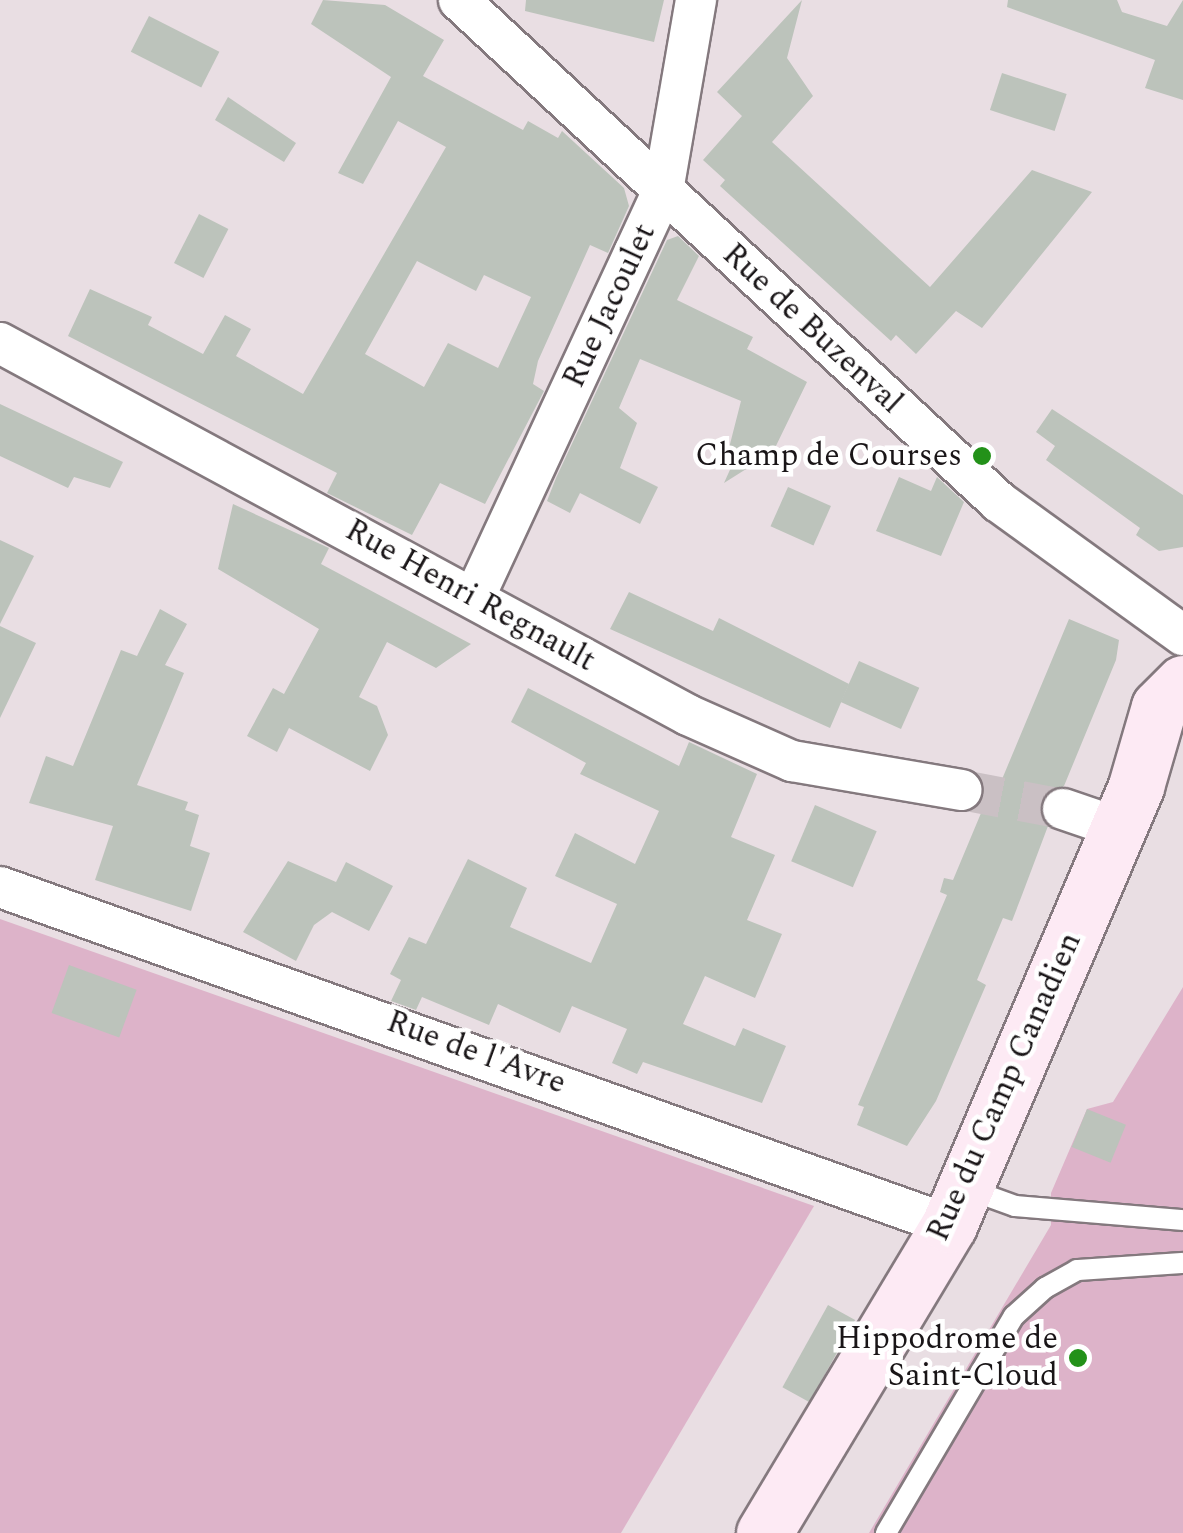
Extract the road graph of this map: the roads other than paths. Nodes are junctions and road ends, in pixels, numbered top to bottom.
1 (458, 0) edge
2 (696, 0) edge
3 (663, 191) junction
4 (0, 342) edge
5 (474, 598) junction
6 (1183, 636) edge
7 (1183, 683) edge
8 (1183, 727) edge
9 (962, 790) tunnel mouth
10 (1126, 806) junction
11 (1063, 810) tunnel mouth
12 (0, 886) edge
13 (958, 1207) junction
14 (1183, 1220) edge
15 (1183, 1263) edge
16 (764, 1533) edge
17 (886, 1533) edge

1 - 3 street, Rue de Buzenval
2 - 3 street, Rue Jacoulet
3 - 5 street, Rue Jacoulet
3 - 6 street, Rue de Buzenval
4 - 5 street, Rue Henri Regnault
5 - 9 street, Rue Henri Regnault
7 - 10 main road, Rue du Camp Canadien
8 - 10 main road, Rue du Camp Canadien
10 - 11 street
10 - 13 main road, Rue du Camp Canadien
12 - 13 street, Rue de l'Avre
13 - 14 lane
13 - 16 main road, Rue du Camp Canadien
15 - 17 lane

